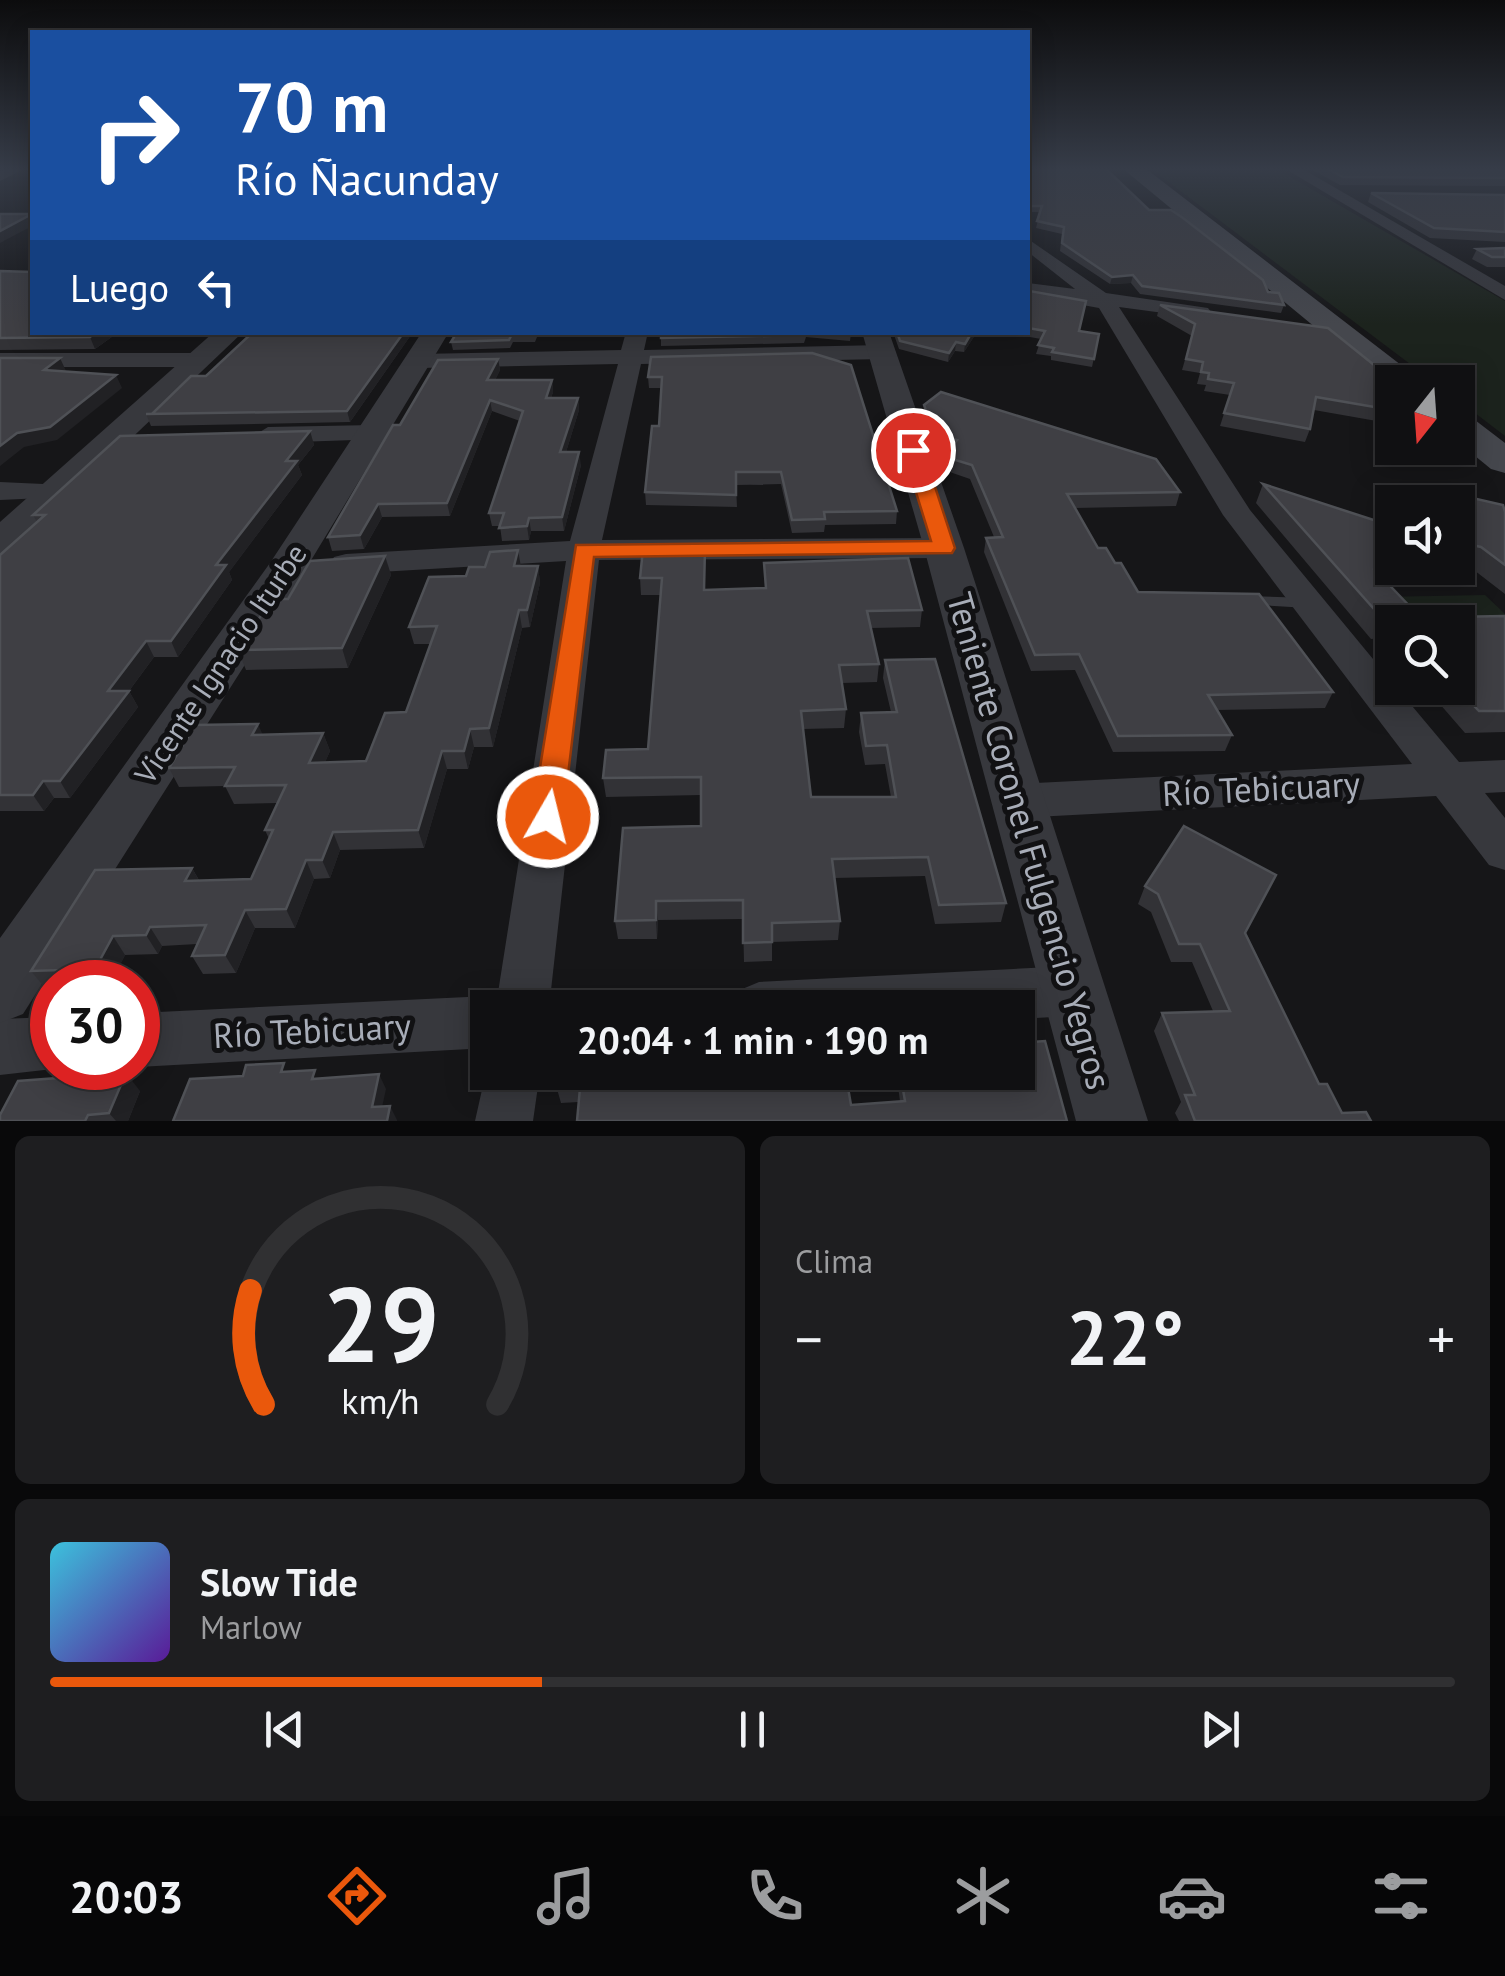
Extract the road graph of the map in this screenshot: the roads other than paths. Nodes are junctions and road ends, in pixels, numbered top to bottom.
1 (1197, 220) edge
2 (1380, 220) edge
3 (1030, 246) edge
4 (1427, 249) junction
5 (1466, 250) dead end
6 (1030, 289) edge
7 (1505, 294) edge
8 (1100, 298) junction
9 (1217, 314) edge
10 (1295, 325) edge
11 (1334, 330) junction
12 (227, 335) edge
13 (879, 342) edge
14 (634, 344) edge
15 (427, 347) edge
16 (0, 360) edge
17 (198, 360) junction
18 (1380, 365) edge
19 (374, 433) junction
20 (244, 436) edge
21 (150, 437) edge
22 (113, 438) junction
23 (1475, 438) edge
24 (1505, 462) edge
25 (0, 491) edge
26 (55, 491) junction
27 (0, 542) edge
28 (944, 548) junction
29 (584, 550) junction
30 (287, 568) junction
31 (1232, 600) edge
32 (1308, 603) junction
33 (1505, 776) edge
34 (1450, 779) junction
35 (1016, 801) junction
36 (1505, 851) edge
37 (524, 990) edge
38 (1071, 990) junction
39 (0, 992) edge
40 (1035, 992) edge
41 (470, 1023) edge
42 (160, 1039) edge
43 (30, 1045) edge
44 (0, 1047) edge
45 (509, 1090) edge
46 (504, 1121) edge
47 (1112, 1121) edge

1 - 11 main road
2 - 4 street
3 - 8 street
4 - 5 street
4 - 7 street
6 - 8 street
8 - 9 street
8 - 32 street
10 - 11 street
11 - 18 main road
12 - 17 street
13 - 14 street
13 - 28 street, Teniente Coronel Fulgencio Yegros
14 - 15 street
14 - 29 street
15 - 19 street, Vicente Ignacio Iturbe
16 - 17 street
17 - 22 street
19 - 20 street
19 - 30 street, Vicente Ignacio Iturbe
21 - 22 street
22 - 26 street
23 - 24 main road
25 - 26 street
26 - 27 street
28 - 29 street
28 - 35 street, Teniente Coronel Fulgencio Yegros
29 - 30 street
29 - 37 street
30 - 39 street, Vicente Ignacio Iturbe
31 - 32 lane
32 - 34 street
33 - 34 street, Río Tebicuary
34 - 35 street, Río Tebicuary
34 - 36 street
35 - 38 street, Teniente Coronel Fulgencio Yegros
38 - 40 street
38 - 47 street, Teniente Coronel Fulgencio Yegros
41 - 42 street, Río Tebicuary
43 - 44 street
45 - 46 street

